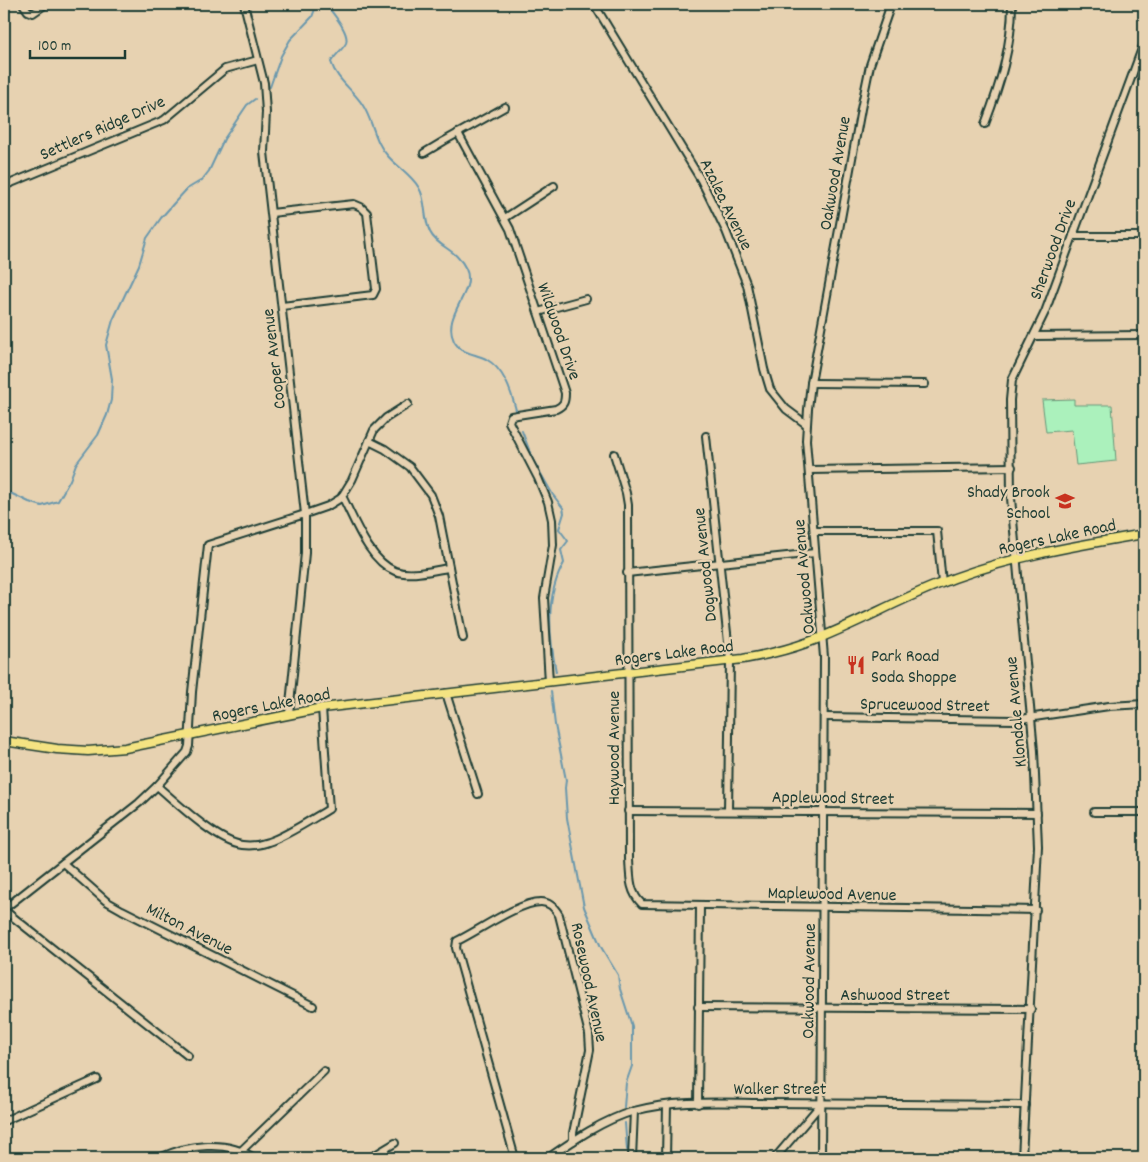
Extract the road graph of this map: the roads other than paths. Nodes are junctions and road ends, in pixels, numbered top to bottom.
1 (23, 4) edge
2 (46, 4) edge
3 (244, 4) edge
4 (594, 4) edge
5 (891, 4) edge
6 (1012, 4) edge
7 (1144, 43) edge
8 (258, 60) junction
9 (505, 108) dead end
10 (985, 124) dead end
11 (458, 133) junction
12 (424, 153) dead end
13 (4, 186) edge
14 (554, 186) dead end
15 (271, 213) junction
16 (505, 218) junction
17 (1073, 236) junction
18 (1144, 236) edge
19 (586, 299) dead end
20 (282, 306) junction
21 (538, 312) junction
22 (1144, 335) edge
23 (1035, 336) junction
24 (811, 383) junction
25 (924, 384) dead end
26 (408, 404) dead end
27 (806, 424) junction
28 (706, 436) dead end
29 (369, 441) junction
30 (614, 454) dead end
31 (1012, 467) junction
32 (809, 470) junction
33 (342, 496) junction
34 (305, 514) junction
35 (814, 532) junction
36 (1144, 534) edge
37 (815, 553) junction
38 (1018, 558) junction
39 (719, 563) junction
40 (449, 568) junction
41 (627, 573) junction
42 (942, 583) junction
43 (823, 636) junction
44 (463, 638) dead end
45 (730, 661) junction
46 (628, 673) junction
47 (549, 682) junction
48 (446, 693) junction
49 (1144, 704) edge
50 (322, 708) junction
51 (290, 714) junction
52 (824, 717) junction
53 (1031, 719) junction
54 (190, 736) junction
55 (4, 741) edge
56 (158, 786) junction
57 (478, 794) dead end
58 (628, 811) junction
59 (728, 812) junction
60 (824, 812) junction
61 (1094, 812) dead end
62 (1144, 812) edge
63 (1038, 813) junction
64 (63, 862) junction
65 (633, 894) joint
66 (700, 906) junction
67 (824, 908) junction
68 (4, 909) edge
69 (1036, 910) junction
70 (313, 1006) dead end
71 (698, 1007) junction
72 (823, 1008) junction
73 (1031, 1009) junction
74 (188, 1056) dead end
75 (324, 1071) dead end
76 (97, 1079) dead end
77 (822, 1103) junction
78 (698, 1104) junction
79 (667, 1105) junction
80 (1025, 1105) junction
81 (634, 1111) junction
82 (4, 1121) edge
83 (574, 1141) junction
84 (395, 1143) dead end
85 (242, 1151) junction
86 (159, 1158) edge
87 (254, 1158) edge
88 (370, 1158) edge
89 (515, 1158) edge
90 (548, 1158) edge
91 (632, 1158) edge
92 (666, 1158) edge
93 (775, 1158) edge
94 (822, 1158) edge
95 (1022, 1158) edge

1 - 2 street
3 - 8 street, Cooper Avenue
4 - 27 street, Azalea Avenue
5 - 24 street, Oakwood Avenue
6 - 10 street
7 - 17 street, Sherwood Drive
8 - 13 street, Settlers Ridge Drive
8 - 15 street, Cooper Avenue
9 - 11 street
11 - 12 street
11 - 16 street, Wildwood Drive
14 - 16 street
15 - 20 street, Cooper Avenue
15 - 20 street
16 - 21 street, Wildwood Drive
17 - 18 street
17 - 23 street, Sherwood Drive
19 - 21 street
20 - 34 street, Cooper Avenue
21 - 47 street, Wildwood Drive
22 - 23 street
23 - 31 street, Sherwood Drive
24 - 25 street
24 - 27 street, Oakwood Avenue
26 - 29 street
27 - 32 street, Oakwood Avenue
28 - 39 street, Dogwood Avenue
29 - 33 street
29 - 40 street
30 - 41 street, Haywood Avenue
31 - 32 street
31 - 38 street, Klondale Avenue
32 - 35 street, Oakwood Avenue
33 - 34 street
33 - 40 street
34 - 51 street, Cooper Avenue
34 - 54 street
35 - 37 street, Oakwood Avenue
35 - 42 street
36 - 38 main road, Rogers Lake Road
37 - 39 street
37 - 43 street, Oakwood Avenue
38 - 42 main road, Rogers Lake Road
38 - 53 street, Klondale Avenue
39 - 41 street
39 - 45 street, Dogwood Avenue
40 - 44 street
41 - 46 street, Haywood Avenue
42 - 43 main road, Rogers Lake Road
43 - 45 main road, Rogers Lake Road
43 - 52 street, Oakwood Avenue
45 - 46 main road, Rogers Lake Road
45 - 59 street, Dogwood Avenue
46 - 47 main road, Rogers Lake Road
46 - 58 street, Haywood Avenue
47 - 48 main road, Rogers Lake Road
48 - 50 main road, Rogers Lake Road
48 - 57 street
49 - 53 street, Sprucewood Street
50 - 51 main road, Rogers Lake Road
50 - 56 street
51 - 54 main road, Rogers Lake Road
52 - 53 street, Sprucewood Street
52 - 60 street, Oakwood Avenue
53 - 63 street, Klondale Avenue
54 - 55 main road, Rogers Lake Road
54 - 56 street
56 - 64 street
58 - 59 street, Applewood Street
58 - 65 street, Haywood Avenue
59 - 60 street, Applewood Street
60 - 63 street, Applewood Street
60 - 67 street, Oakwood Avenue
61 - 62 street
63 - 69 street, Klondale Avenue
64 - 68 street
64 - 70 street, Milton Avenue
65 - 66 street, Maplewood Avenue
66 - 67 street, Maplewood Avenue
66 - 71 street
67 - 69 street, Maplewood Avenue
67 - 72 street, Oakwood Avenue
68 - 74 street
69 - 73 street, Klondale Avenue
71 - 72 street, Ashwood Street
71 - 78 street
72 - 73 street, Ashwood Street
72 - 77 street, Oakwood Avenue
73 - 80 street, Klondale Avenue
75 - 85 street
76 - 82 street
77 - 78 street, Walker Street
77 - 80 street, Walker Street
77 - 93 street
77 - 94 street, Oakwood Avenue
78 - 79 street, Walker Street
79 - 81 street, Walker Street
79 - 92 street
80 - 95 street, Klondale Avenue
81 - 83 street, Walker Street
81 - 91 street
83 - 89 street, Rosewood Avenue
83 - 90 street, Walker Street
84 - 88 street
85 - 86 street
85 - 87 street

